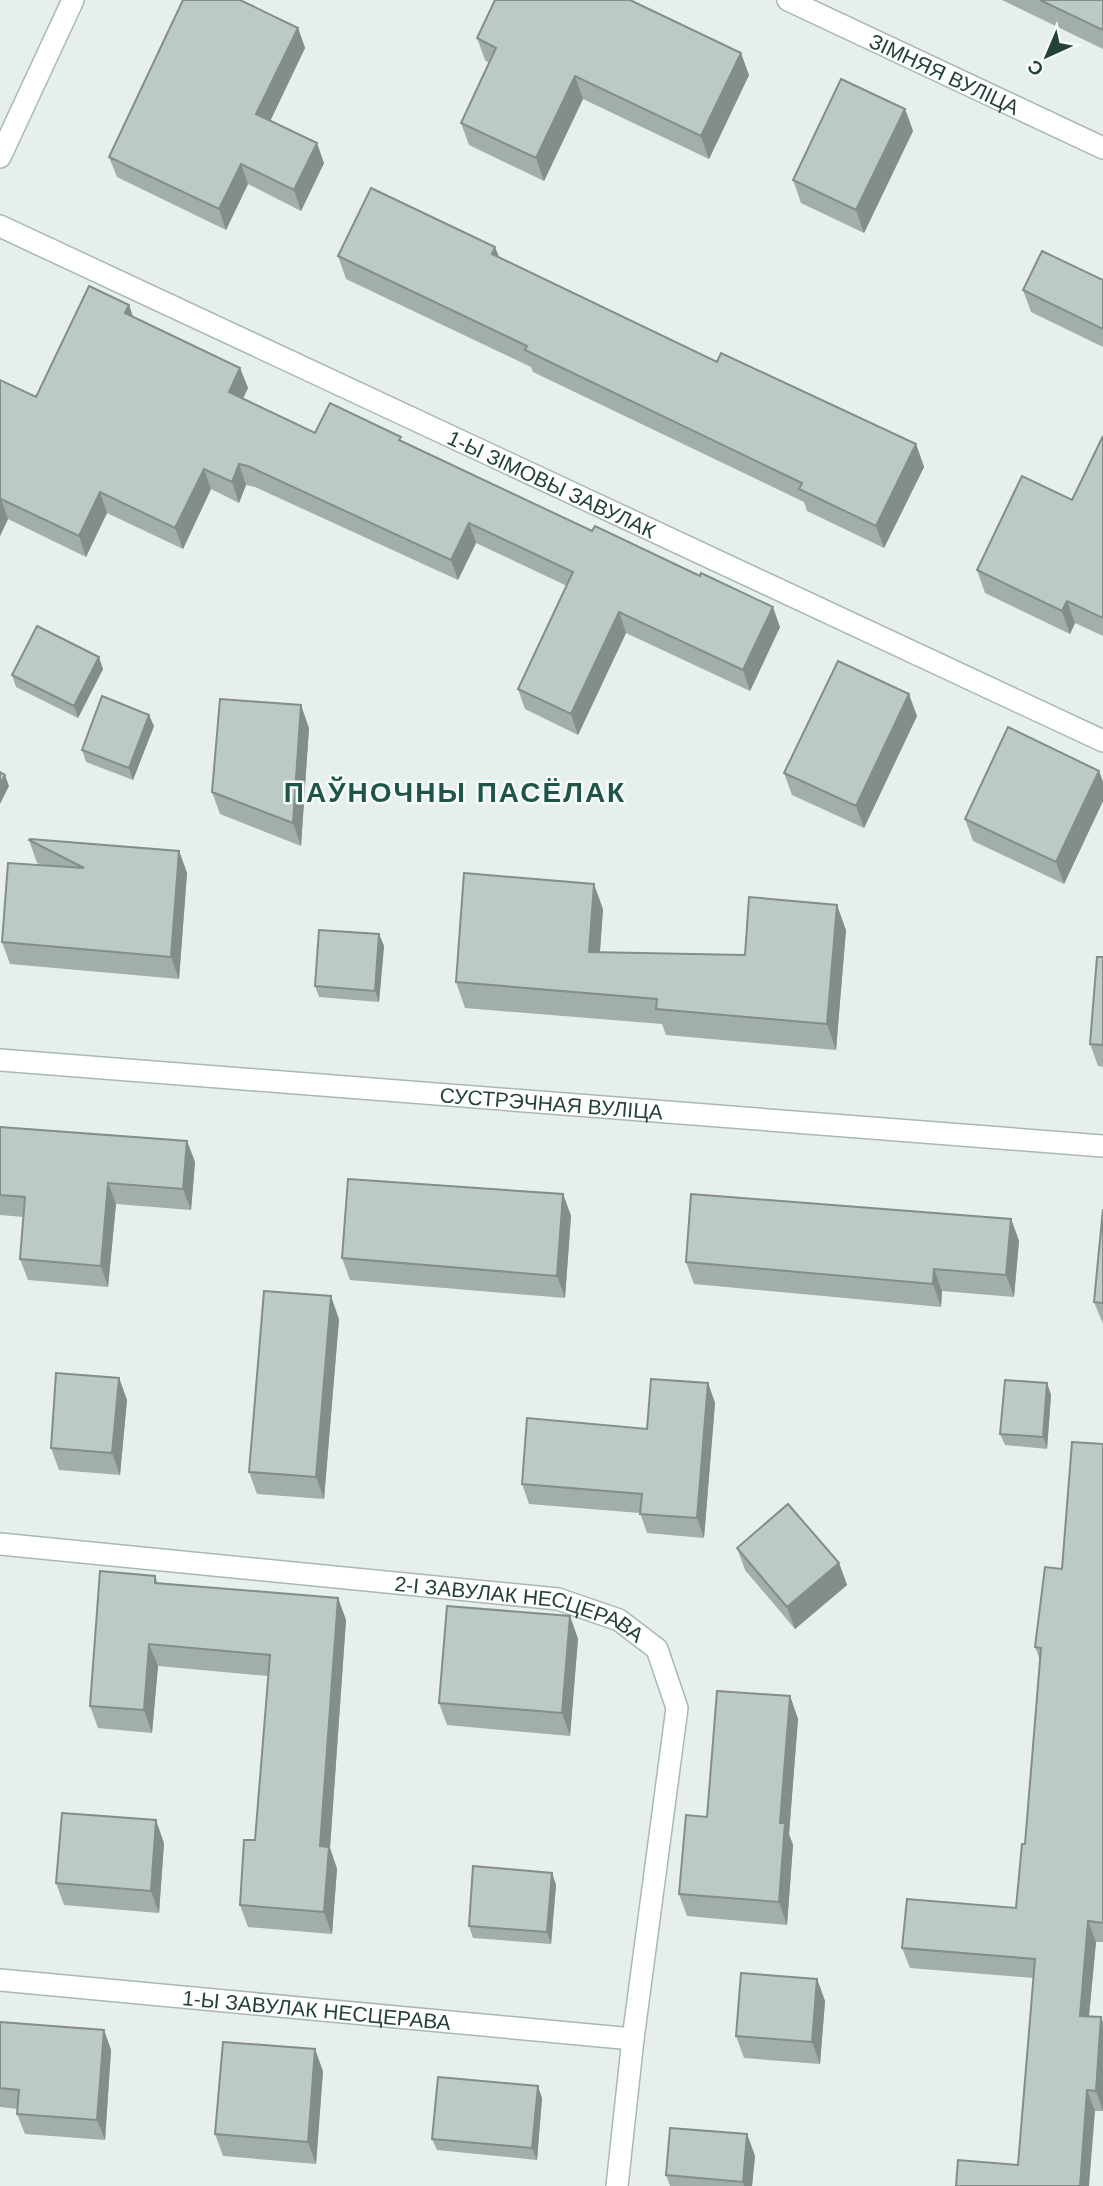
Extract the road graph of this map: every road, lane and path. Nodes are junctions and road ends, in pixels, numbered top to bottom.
1 (73, 0) edge
2 (788, 0) edge
3 (1103, 148) edge
4 (0, 157) edge
5 (0, 226) edge
6 (1103, 741) edge
7 (0, 1060) edge
8 (1103, 1146) edge
9 (0, 1544) edge
10 (0, 1980) edge
11 (633, 2039) junction
12 (617, 2186) edge

1 - 4 street
2 - 3 street, ЗІМНЯЯ ВУЛІЦА
5 - 6 street, 1-Ы ЗІМОВЫ ЗАВУЛАК
7 - 8 street, СУСТРЭЧНАЯ ВУЛІЦА
9 - 11 street, 2-І ЗАВУЛАК НЕСЦЕРАВА
10 - 11 street, 1-Ы ЗАВУЛАК НЕСЦЕРАВА
11 - 12 street, 2-І ЗАВУЛАК НЕСЦЕРАВА

